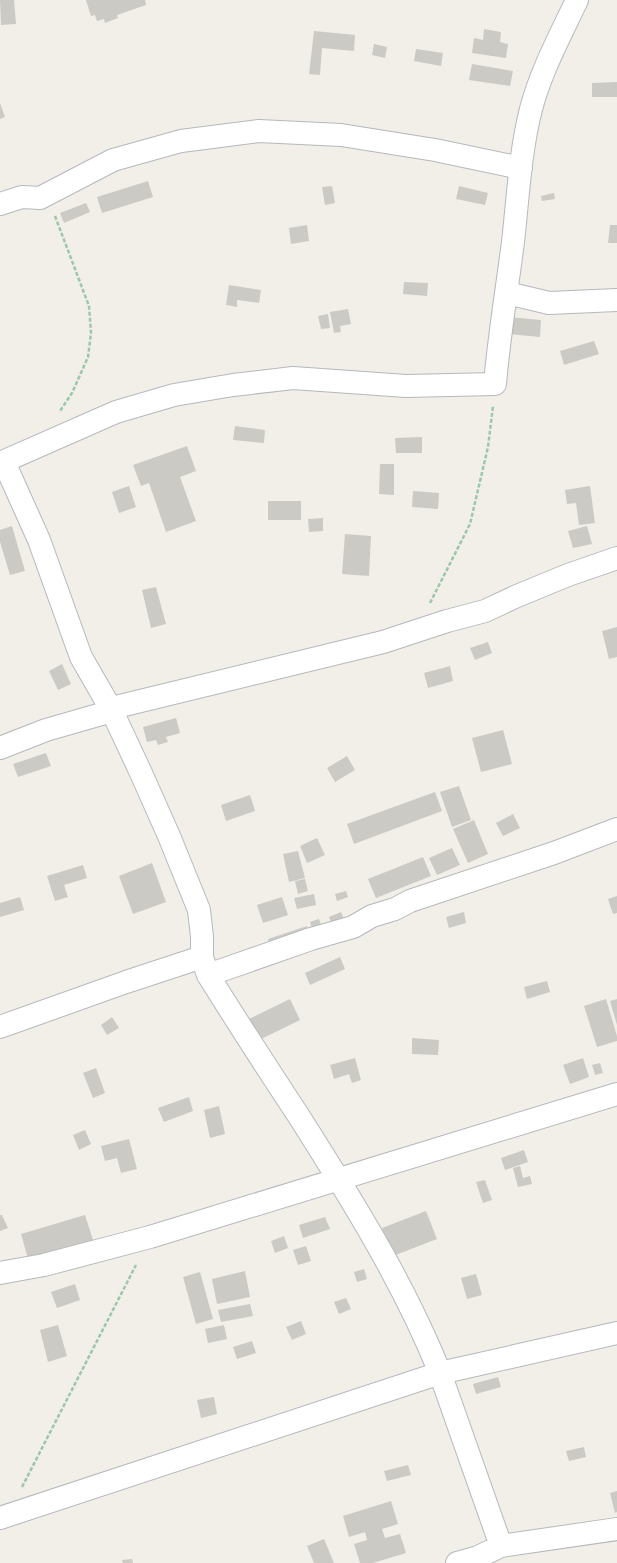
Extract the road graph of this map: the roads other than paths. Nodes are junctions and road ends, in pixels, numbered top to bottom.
1 (576, 0) edge
2 (521, 168) junction
3 (0, 204) edge
4 (507, 293) junction
5 (617, 300) edge
6 (2, 463) edge
7 (617, 558) edge
8 (112, 711) junction
9 (0, 748) edge
10 (617, 829) edge
11 (204, 966) junction
12 (0, 1028) edge
13 (617, 1094) edge
14 (339, 1180) junction
15 (0, 1273) edge
16 (617, 1333) edge
17 (440, 1373) junction
18 (4, 1517) edge
19 (617, 1529) edge
20 (501, 1546) junction
21 (457, 1563) edge

1 - 2 street
2 - 3 street
2 - 4 street
4 - 5 street
4 - 6 street
6 - 8 street
7 - 8 street
8 - 9 street
8 - 11 street
10 - 11 street
11 - 12 street
11 - 14 street
13 - 14 street
14 - 15 street
14 - 17 street
16 - 17 street
17 - 18 street
17 - 20 street
19 - 20 street
20 - 21 street

